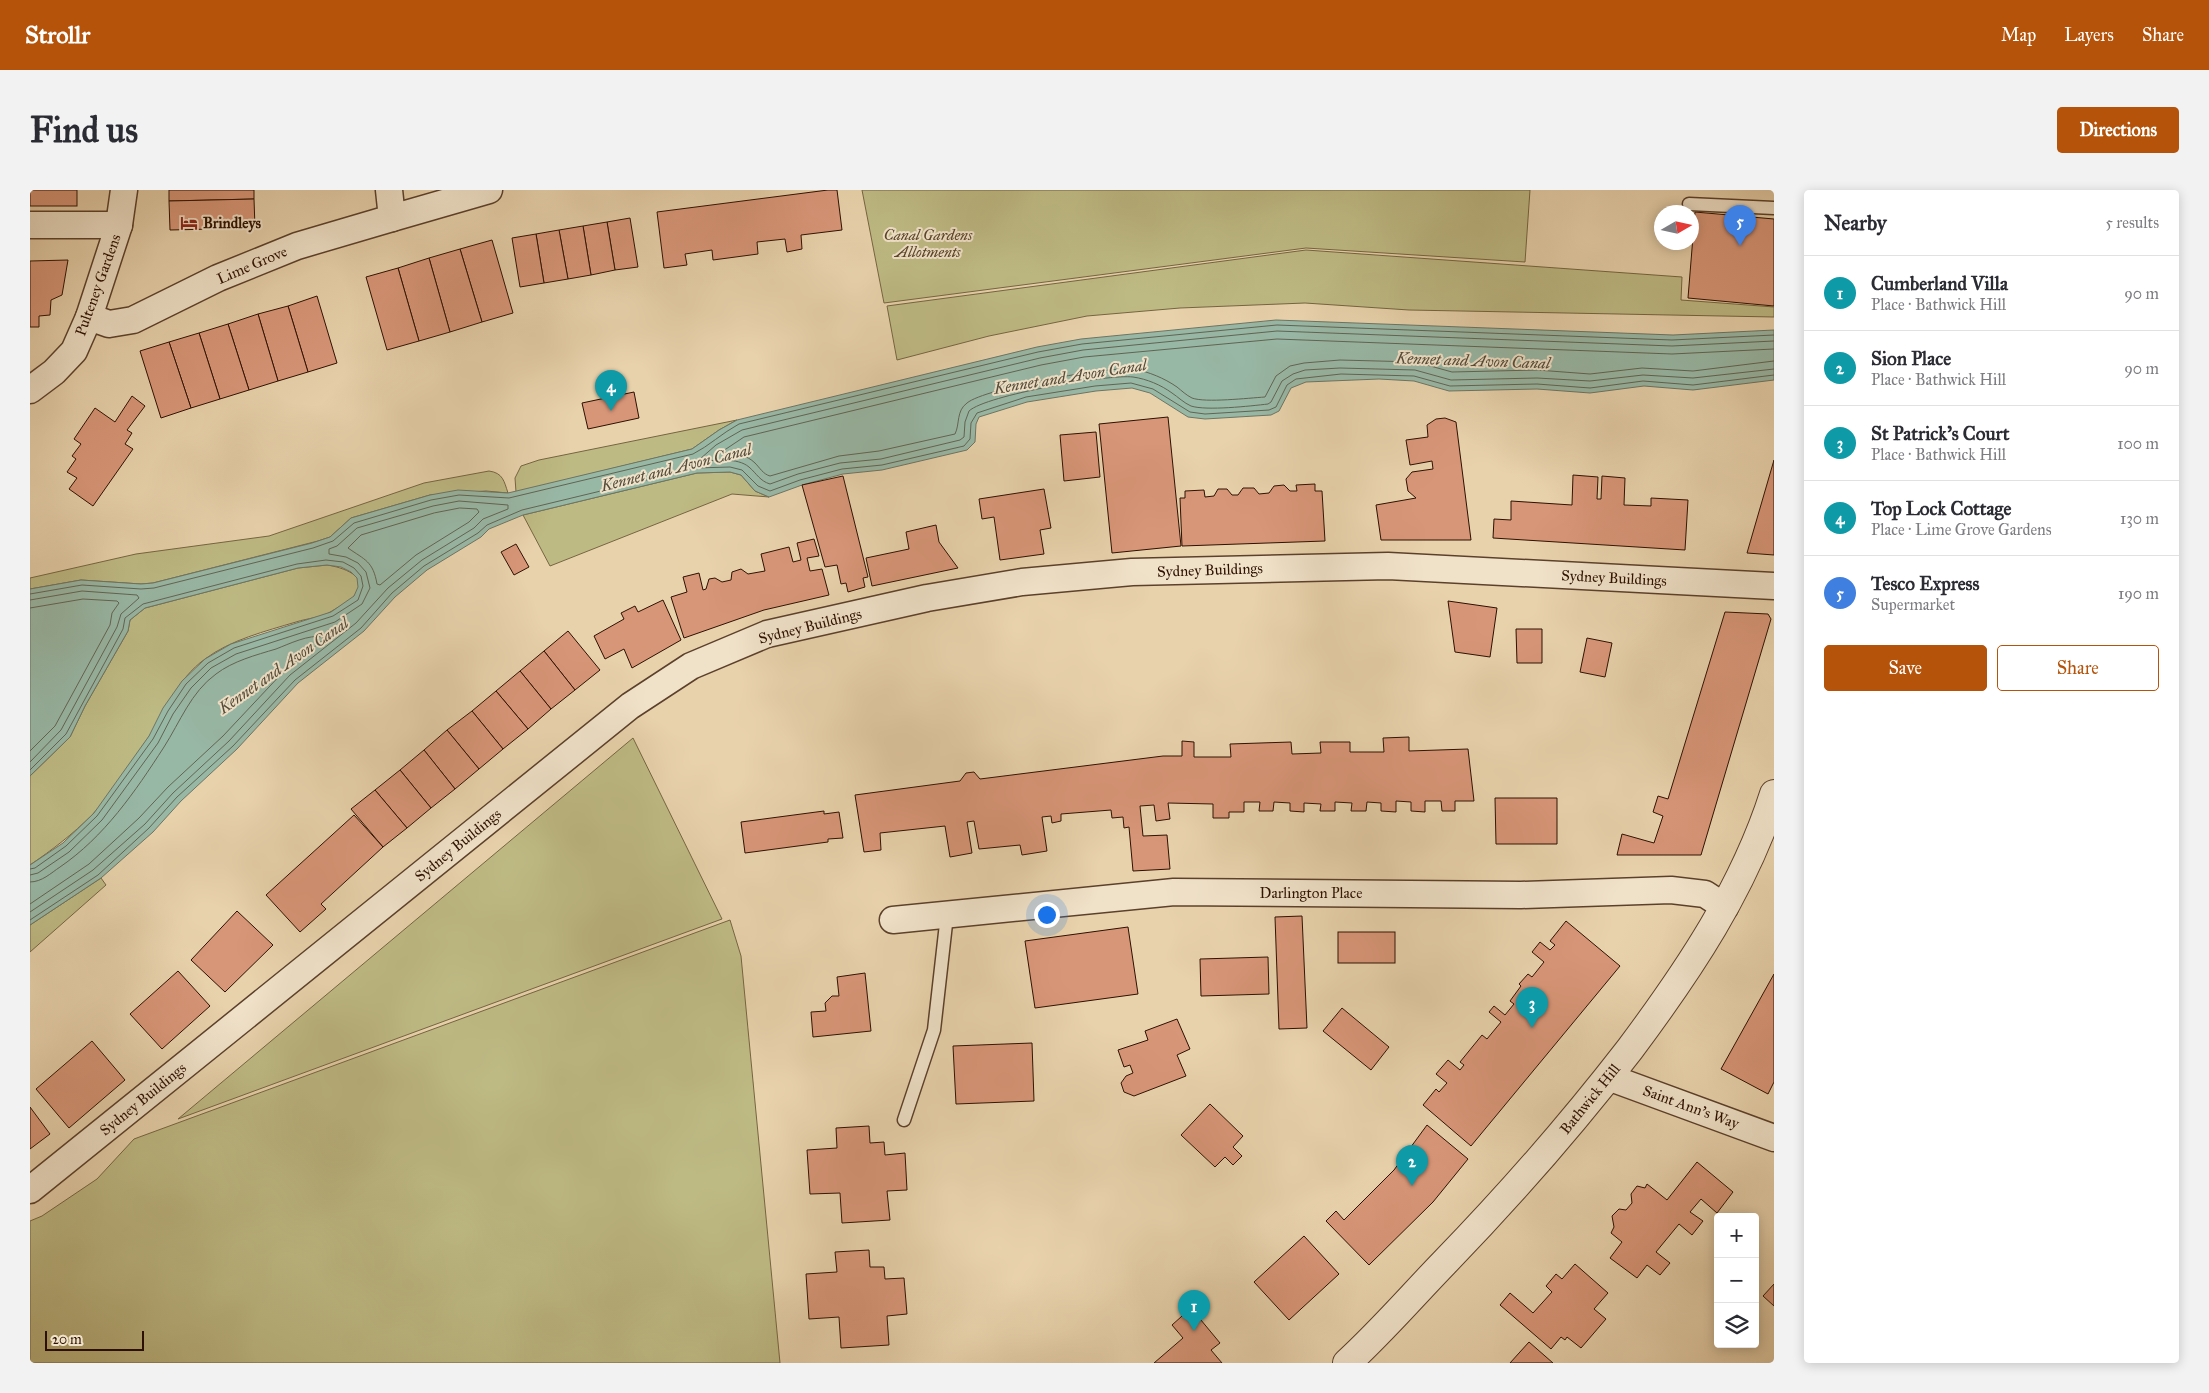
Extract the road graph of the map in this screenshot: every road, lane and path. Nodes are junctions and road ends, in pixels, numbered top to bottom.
1 (124, 190) edge
2 (389, 190) edge
3 (489, 190) edge
4 (1689, 204) dead end
5 (1774, 208) edge
6 (392, 218) junction
7 (30, 225) edge
8 (119, 225) junction
9 (89, 317) junction
10 (30, 390) edge
11 (1774, 586) edge
12 (1774, 794) edge
13 (1725, 907) junction
14 (947, 914) junction
15 (894, 920) dead end
16 (1608, 1077) junction
17 (904, 1120) dead end
18 (1774, 1138) edge
19 (30, 1190) edge
20 (1347, 1363) edge

1 - 8 street, Pulteney Gardens
2 - 6 street
3 - 6 street, Lime Grove
4 - 5 lane
6 - 9 street, Lime Grove
7 - 8 street
8 - 9 street, Pulteney Gardens
9 - 10 street, Pulteney Gardens
11 - 19 street, Sydney Buildings
12 - 13 street, Bathwick Hill
13 - 14 street, Darlington Place
13 - 16 street, Bathwick Hill
14 - 15 street, Darlington Place
14 - 17 lane
16 - 18 street, Saint Ann's Way
16 - 20 street, Bathwick Hill

